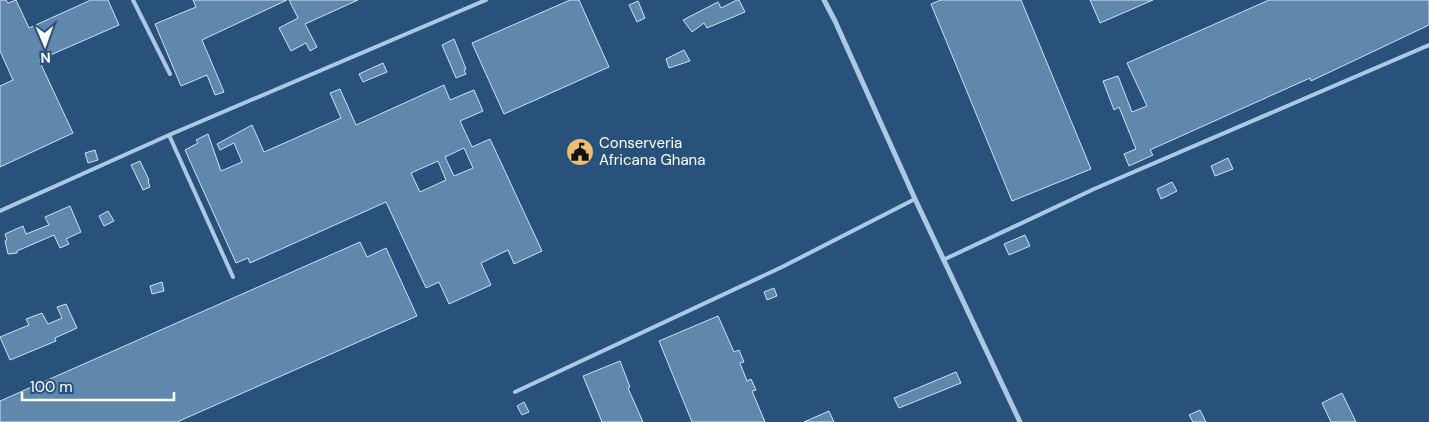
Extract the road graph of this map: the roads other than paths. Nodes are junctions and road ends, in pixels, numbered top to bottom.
1 (133, 0) edge
2 (486, 0) edge
3 (824, 0) edge
4 (1429, 45) edge
5 (170, 74) dead end
6 (170, 135) junction
7 (915, 199) junction
8 (0, 210) edge
9 (943, 260) junction
10 (233, 277) dead end
11 (514, 392) dead end
12 (1020, 422) edge

1 - 5 lane
2 - 6 lane
3 - 7 street
4 - 9 lane
6 - 8 lane
6 - 10 lane
7 - 9 street
7 - 11 lane
9 - 12 street

